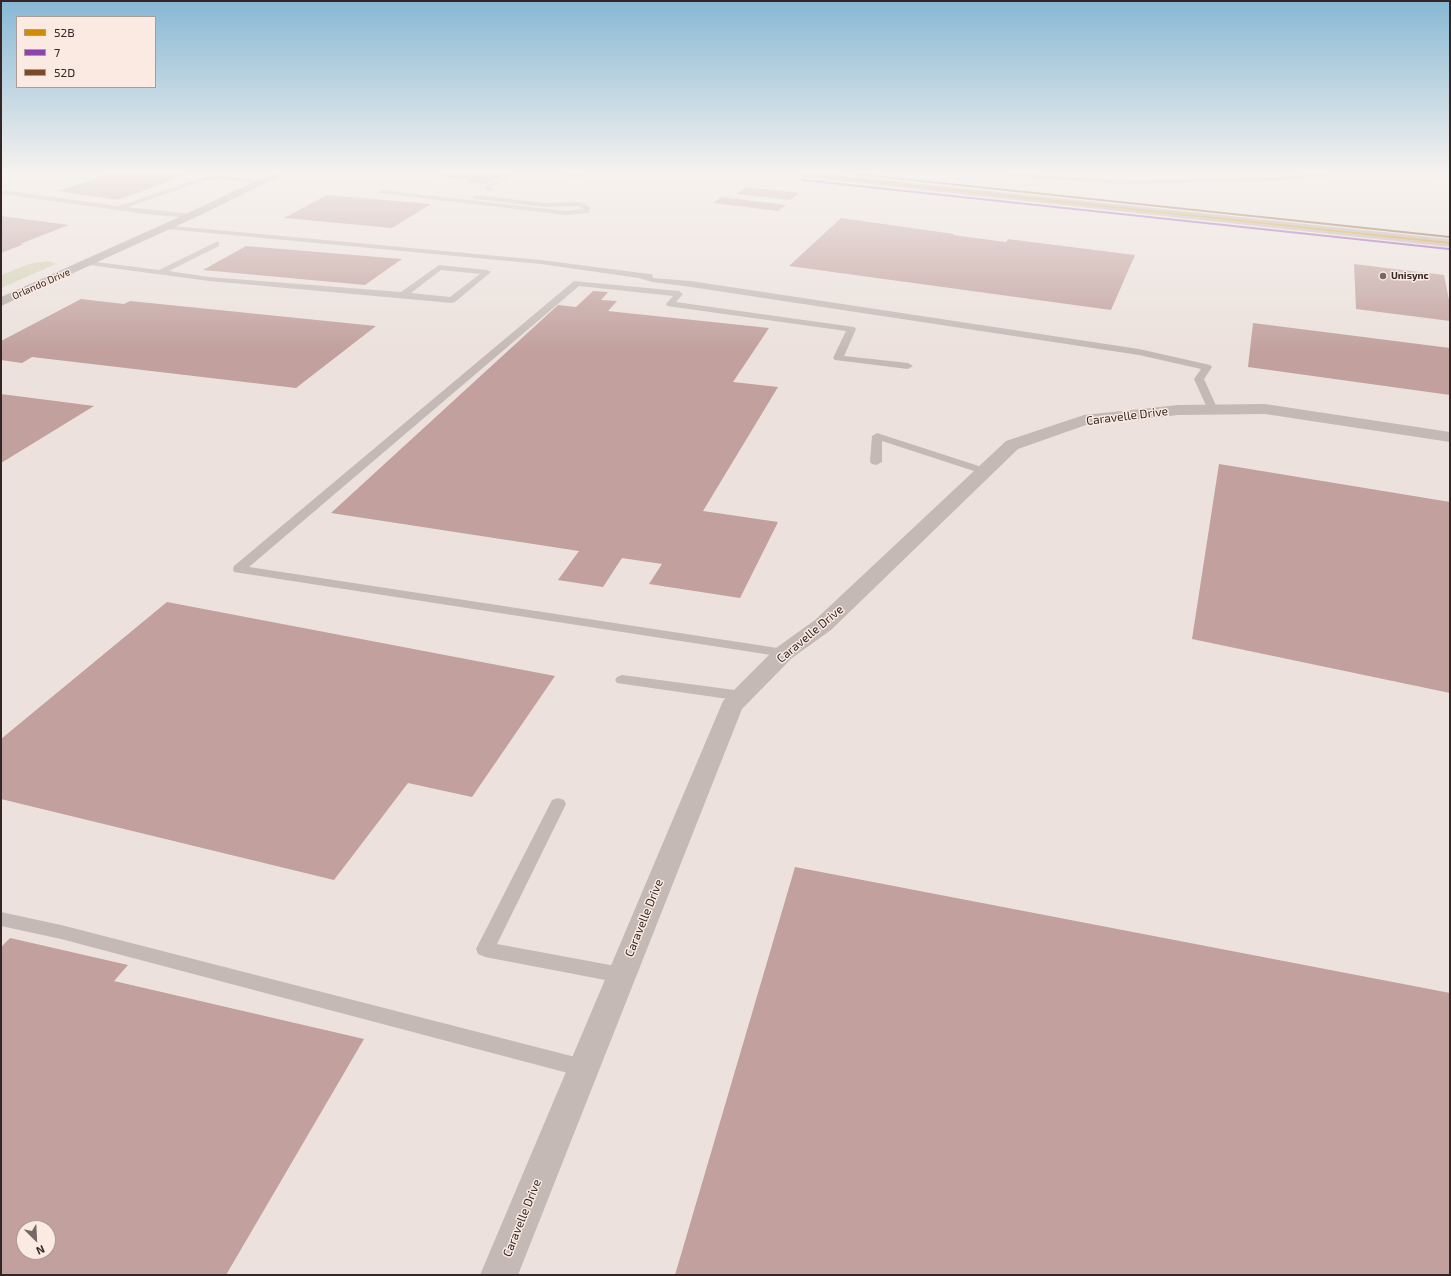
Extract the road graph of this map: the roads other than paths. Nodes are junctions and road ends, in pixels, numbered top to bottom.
1 (152, 234) edge
2 (236, 234) edge
3 (1361, 234) edge
4 (1450, 243) edge
5 (216, 244) dead end
6 (89, 263) junction
7 (161, 272) junction
8 (403, 295) junction
9 (1, 302) edge
10 (908, 366) dead end
11 (1213, 410) junction
12 (1450, 438) edge
13 (876, 462) dead end
14 (984, 471) junction
15 (784, 653) junction
16 (622, 680) dead end
17 (742, 696) junction
18 (558, 804) dead end
19 (1, 919) edge
20 (621, 975) junction
21 (583, 1068) junction
22 (499, 1275) edge

1 - 6 main road, Orlando Drive
2 - 11 lane
3 - 4 main road
5 - 7 lane
6 - 7 lane
6 - 9 main road, Orlando Drive
7 - 8 lane
8 - 8 lane
10 - 15 lane
11 - 12 street, Caravelle Drive
11 - 14 street, Caravelle Drive
13 - 14 lane
14 - 15 street, Caravelle Drive
15 - 17 street, Caravelle Drive
16 - 17 lane
17 - 20 street, Caravelle Drive
18 - 20 lane
19 - 21 lane
20 - 21 street, Caravelle Drive
21 - 22 street, Caravelle Drive

